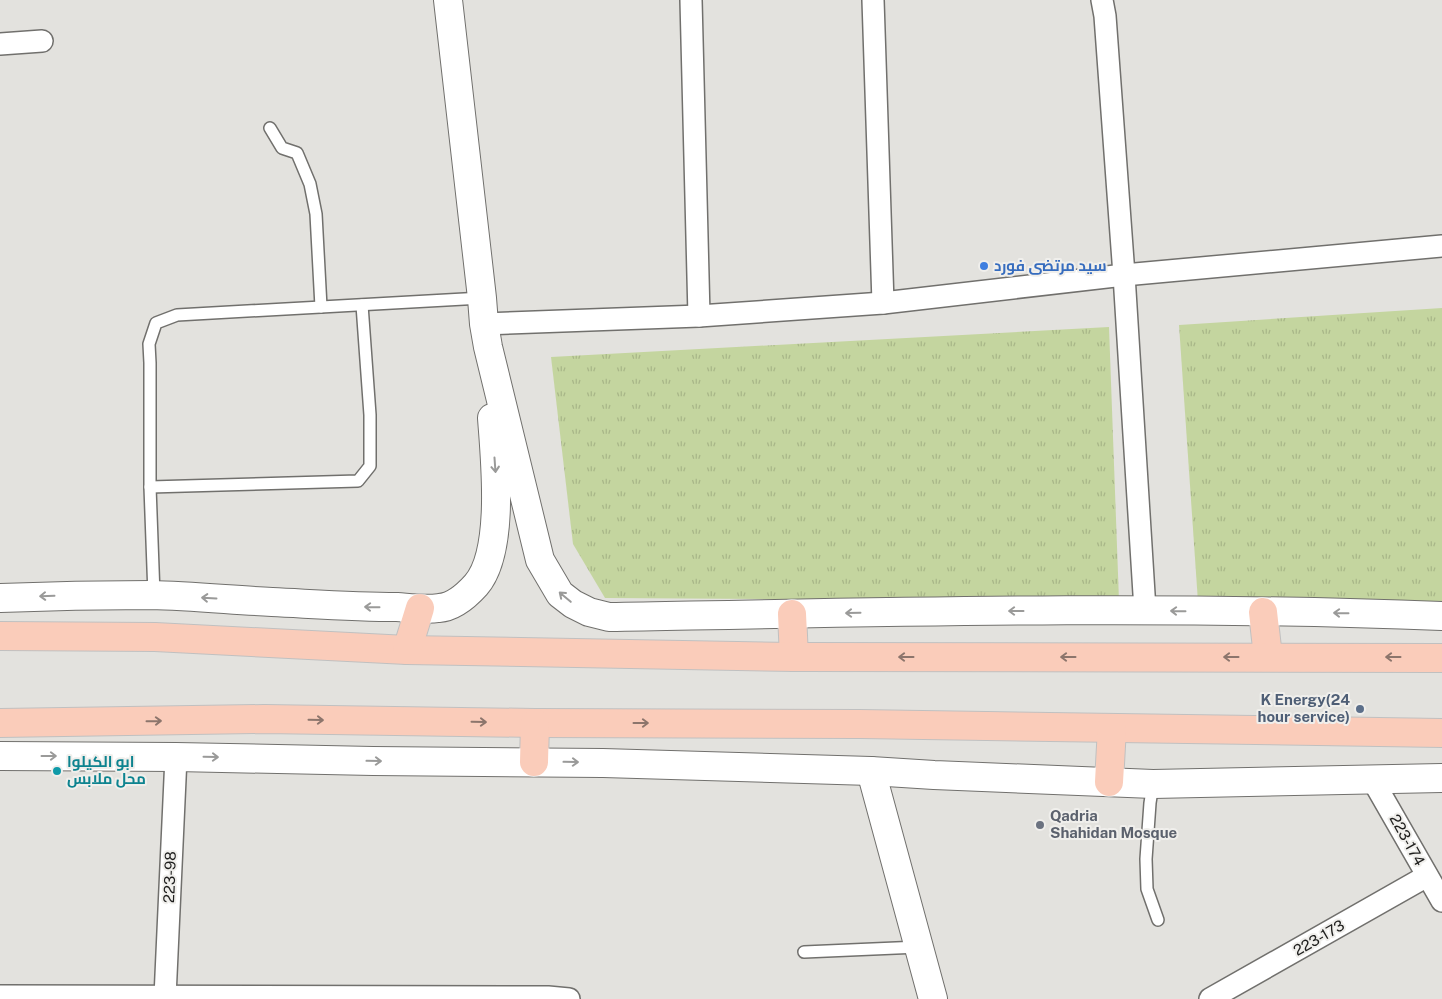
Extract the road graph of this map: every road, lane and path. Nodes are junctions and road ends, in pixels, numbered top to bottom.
1 (448, 0) edge
2 (691, 0) edge
3 (873, 0) edge
4 (1102, 0) edge
5 (42, 41) dead end
6 (0, 44) edge
7 (270, 128) dead end
8 (1442, 246) edge
9 (1124, 275) junction
10 (883, 303) junction
11 (362, 305) junction
12 (320, 307) junction
13 (699, 316) junction
14 (485, 323) junction
15 (150, 488) junction
16 (154, 595) junction
17 (0, 598) edge
18 (420, 608) junction
19 (1146, 610) junction
20 (1263, 612) junction
21 (792, 614) junction
22 (1442, 616) edge
23 (0, 636) edge
24 (155, 637) junction
25 (407, 650) junction
26 (0, 654) edge
27 (794, 657) junction
28 (1268, 657) junction
29 (1442, 658) edge
30 (0, 709) edge
31 (115, 722) junction
32 (0, 723) edge
33 (535, 723) junction
34 (1112, 728) junction
35 (1442, 734) edge
36 (0, 756) edge
37 (176, 757) junction
38 (534, 762) junction
39 (871, 771) junction
40 (1442, 778) edge
41 (1372, 779) junction
42 (1109, 782) junction
43 (1153, 784) junction
44 (1428, 876) junction
45 (1442, 902) edge
46 (1158, 920) dead end
47 (919, 947) junction
48 (804, 952) dead end
49 (0, 996) edge
50 (165, 997) junction
51 (554, 998) edge
52 (933, 999) edge
53 (1210, 999) edge

1 - 14 street
2 - 13 street
3 - 10 street
4 - 9 street
5 - 6 street
7 - 12 lane
8 - 9 street
9 - 10 street
9 - 19 street
10 - 13 street
11 - 12 lane
11 - 14 lane
11 - 15 lane
12 - 15 lane
13 - 14 street
14 -> 18 street
21 -> 14 street
15 - 16 lane
16 -> 17 street
18 -> 16 street
18 - 25 highway
20 -> 19 street
19 -> 21 street
22 -> 20 street
20 - 28 highway
21 - 27 highway
23 - 24 highway
24 - 25 highway
24 - 26 highway
25 - 27 highway
28 -> 27 highway
29 -> 28 highway
30 - 31 highway
31 - 32 highway
31 -> 33 highway
33 -> 34 highway
33 - 38 highway
34 - 35 highway
34 - 42 highway
36 -> 37 street
37 -> 38 street
37 - 50 street, 223-98
38 -> 39 street
39 - 42 street
39 - 47 street
40 - 41 street
41 - 43 street
41 - 44 street, 223-174
42 - 43 street
43 - 46 lane
44 - 45 street, 223-174
44 - 53 street, 223-173
47 - 48 lane
47 - 52 street
49 - 50 street
50 - 51 street

